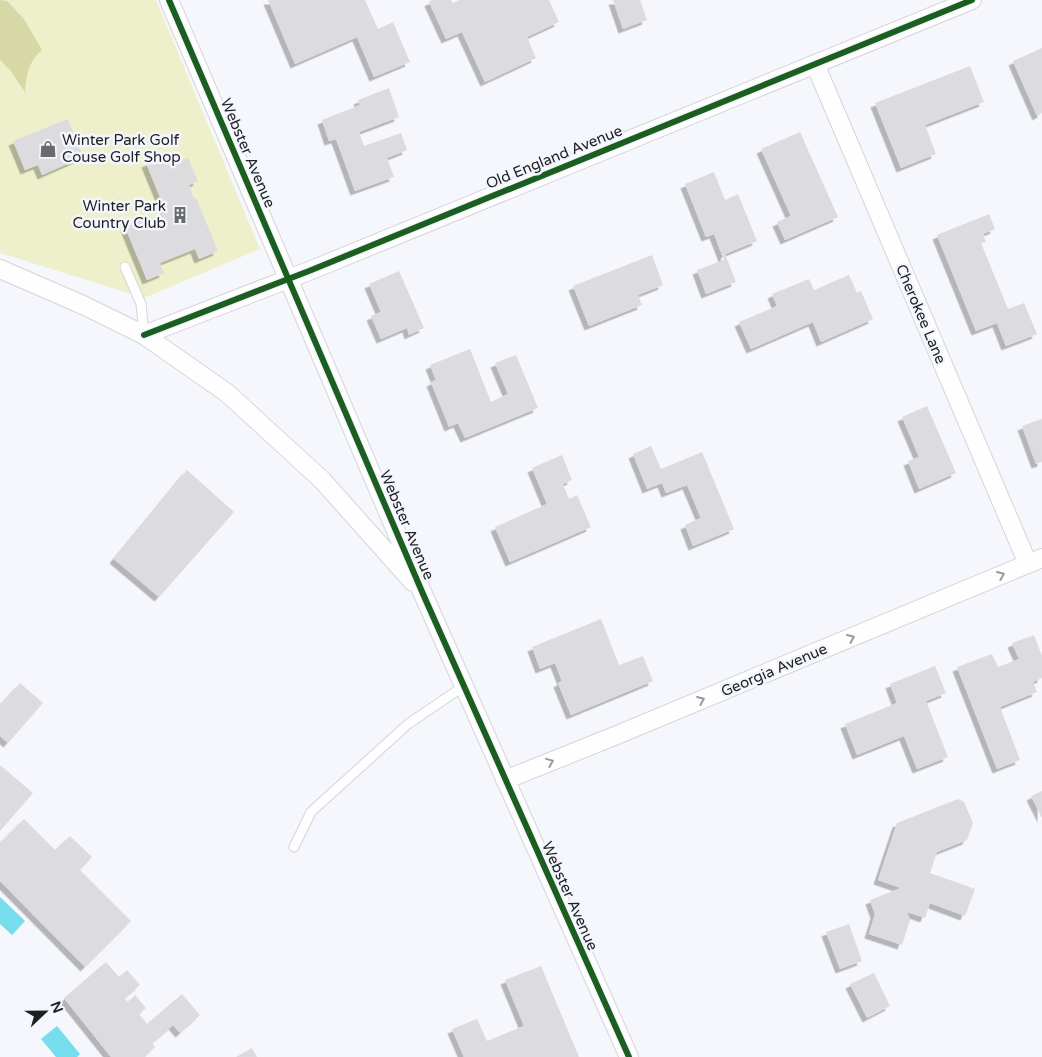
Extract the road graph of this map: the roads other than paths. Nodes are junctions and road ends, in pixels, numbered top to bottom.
1 (170, 0) edge
2 (972, 0) edge
3 (815, 64) junction
4 (125, 267) dead end
5 (0, 269) edge
6 (288, 279) junction
7 (144, 335) junction
8 (1035, 561) edge
9 (423, 594) junction
10 (464, 686) junction
11 (505, 780) junction
12 (294, 847) dead end
13 (629, 1057) edge

1 - 6 street, Webster Avenue
2 - 3 street, Old England Avenue
3 - 6 street, Old England Avenue
3 - 8 street, Cherokee Lane
4 - 7 lane
5 - 7 street
6 - 7 street, Old England Avenue
6 - 9 street, Webster Avenue
7 - 9 street
11 -> 8 street, Georgia Avenue
9 - 10 street, Webster Avenue
10 - 11 street, Webster Avenue
10 - 12 lane
11 - 13 street, Webster Avenue

